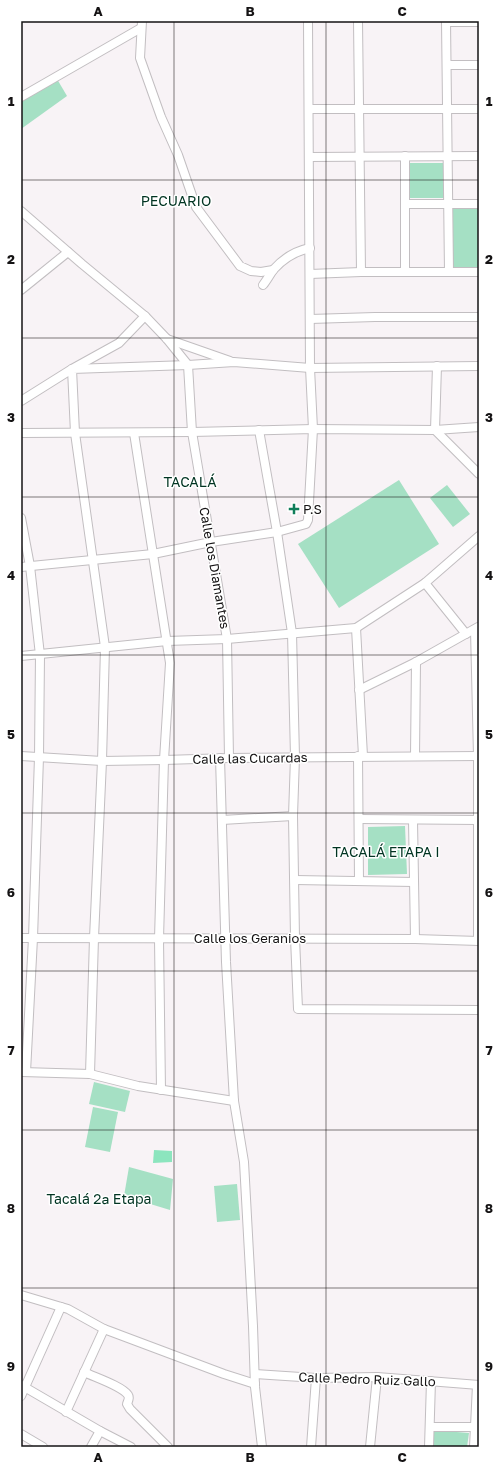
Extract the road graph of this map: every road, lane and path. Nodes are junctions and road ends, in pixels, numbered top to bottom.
1 (308, 21) edge
2 (358, 21) edge
3 (446, 22) edge
4 (479, 22) edge
5 (141, 25) edge
6 (447, 65) junction
7 (479, 65) edge
8 (21, 97) edge
9 (309, 109) junction
10 (358, 109) junction
11 (447, 109) junction
12 (479, 109) edge
13 (405, 156) junction
14 (448, 156) junction
15 (479, 156) edge
16 (309, 157) junction
17 (358, 157) junction
18 (405, 204) junction
19 (449, 204) junction
20 (479, 204) edge
21 (21, 211) edge
22 (310, 248) junction
23 (68, 252) junction
24 (273, 270) junction
25 (361, 272) junction
26 (405, 272) junction
27 (449, 272) junction
28 (479, 272) edge
29 (310, 274) junction
30 (263, 285) dead end
31 (21, 290) edge
32 (146, 316) junction
33 (479, 317) edge
34 (310, 319) junction
35 (167, 338) junction
36 (234, 362) junction
37 (188, 365) junction
38 (437, 366) junction
39 (479, 366) edge
40 (310, 368) junction
41 (72, 369) junction
42 (21, 401) edge
43 (479, 427) edge
44 (313, 429) junction
45 (259, 430) junction
46 (435, 430) junction
47 (75, 432) junction
48 (134, 432) junction
49 (192, 432) junction
50 (21, 433) edge
51 (479, 474) edge
52 (21, 518) edge
53 (277, 532) junction
54 (479, 536) edge
55 (210, 542) junction
56 (153, 554) junction
57 (92, 560) junction
58 (30, 566) junction
59 (21, 567) edge
60 (425, 583) junction
61 (356, 628) junction
62 (477, 628) edge
63 (292, 633) junction
64 (466, 634) junction
65 (227, 639) junction
66 (167, 641) junction
67 (105, 647) junction
68 (40, 655) junction
69 (21, 656) edge
70 (416, 662) junction
71 (359, 690) junction
72 (21, 756) edge
73 (361, 756) junction
74 (415, 756) junction
75 (478, 756) edge
76 (39, 757) junction
77 (295, 757) junction
78 (220, 758) junction
79 (229, 758) junction
80 (102, 760) junction
81 (164, 760) junction
82 (293, 816) junction
83 (359, 819) junction
84 (222, 820) junction
85 (413, 820) junction
86 (478, 820) edge
87 (295, 880) junction
88 (359, 881) junction
89 (414, 882) junction
90 (21, 938) edge
91 (33, 938) junction
92 (94, 938) junction
93 (226, 938) junction
94 (295, 938) junction
95 (159, 939) junction
96 (415, 939) junction
97 (478, 941) edge
98 (479, 1010) edge
99 (24, 1072) edge
100 (90, 1074) junction
101 (161, 1090) junction
102 (234, 1102) junction
103 (21, 1295) edge
104 (61, 1307) junction
105 (104, 1329) junction
106 (84, 1372) junction
107 (255, 1374) junction
108 (377, 1377) junction
109 (316, 1378) junction
110 (431, 1381) junction
111 (255, 1384) junction
112 (478, 1385) edge
113 (23, 1387) edge
114 (21, 1396) edge
115 (66, 1412) junction
116 (430, 1427) junction
117 (474, 1427) junction
118 (100, 1431) junction
119 (21, 1434) edge
120 (164, 1445) edge
121 (43, 1447) edge
122 (92, 1447) edge
123 (130, 1447) edge
124 (262, 1447) edge
125 (311, 1447) edge
126 (370, 1447) edge
127 (428, 1447) edge
128 (474, 1447) edge

1 - 9 street
2 - 10 street
3 - 4 street
3 - 6 street
5 - 8 street
5 - 24 street
6 - 7 street
6 - 11 street
9 - 10 street
9 - 16 street
10 - 11 street
10 - 17 street
11 - 12 street
11 - 14 street
13 - 14 street
13 - 17 street
13 - 18 street
14 - 15 street
14 - 19 street
16 - 17 street
16 - 22 street
17 - 25 street
18 - 19 street
18 - 26 street
19 - 20 street
19 - 27 street
21 - 23 street
22 - 24 street
22 - 29 street
23 - 31 street
23 - 32 street
24 - 30 street
25 - 26 street
25 - 29 street
26 - 27 street
27 - 28 street
29 - 34 street
32 - 35 street
32 - 41 street
33 - 34 street
34 - 40 street
35 - 36 street
35 - 37 street
36 - 37 street
36 - 40 street
37 - 41 street
37 - 49 street, Calle los Diamantes
38 - 39 street
38 - 40 street
38 - 46 street
40 - 44 street
41 - 42 street
41 - 47 street
43 - 46 street
44 - 45 street
44 - 46 street
44 - 53 street
45 - 49 street
45 - 53 street
46 - 51 street
47 - 48 street
47 - 50 street
47 - 57 street
48 - 49 street
48 - 56 street
49 - 55 street, Calle los Diamantes
52 - 58 street
53 - 55 street
53 - 63 street
54 - 60 street
55 - 56 street
55 - 65 street, Calle los Diamantes
56 - 57 street
56 - 66 street
57 - 58 street
57 - 67 street
58 - 59 street
58 - 68 street
60 - 61 street
60 - 64 street
61 - 63 street
61 - 71 street
62 - 64 street
62 - 75 street
63 - 65 street
63 - 77 street
64 - 70 street
65 - 66 street
65 - 79 street, Calle los Diamantes
66 - 67 street
66 - 81 street
67 - 68 street
67 - 80 street
68 - 69 street
68 - 76 street
70 - 71 street
70 - 74 street
71 - 73 street
72 - 76 street, Calle las Cucardas
73 - 74 street, Calle las Cucardas
73 - 77 street, Calle las Cucardas
73 - 83 street
74 - 75 street, Calle las Cucardas
75 - 86 street
76 - 80 street, Calle las Cucardas
76 - 91 street
77 - 79 street, Calle las Cucardas
77 - 82 street
78 - 79 street, Calle las Cucardas
78 - 81 street, Calle las Cucardas
78 - 84 street
80 - 81 street, Calle las Cucardas
80 - 92 street
81 - 95 street
82 - 84 street
82 - 87 street
83 - 85 street
83 - 88 street
84 - 93 street
85 - 86 street
85 - 89 street
86 - 97 street
87 - 88 street
87 - 94 street
88 - 89 street
89 - 96 street
90 - 91 street, Calle los Geranios
91 - 92 street, Calle los Geranios
91 - 99 street
92 - 95 street, Calle los Geranios
92 - 100 street
93 - 94 street, Calle los Geranios
93 - 95 street, Calle los Geranios
93 - 102 street
94 - 96 street, Calle los Geranios
94 - 98 street
95 - 101 street
96 - 97 street, Calle los Geranios
99 - 100 street
100 - 101 street
101 - 102 street
102 - 107 street
103 - 104 street
104 - 105 street
104 - 113 street
105 - 106 street
105 - 111 street
106 - 115 street
106 - 120 street
107 - 109 street, Calle Pedro Ruiz Gallo
107 - 111 street
108 - 109 street, Calle Pedro Ruiz Gallo
108 - 110 street, Calle Pedro Ruiz Gallo
108 - 126 street
109 - 125 street
110 - 112 street, Calle Pedro Ruiz Gallo
110 - 116 street
111 - 124 street
112 - 117 street
113 - 114 street
113 - 115 street
115 - 118 street
116 - 117 street
116 - 127 street
117 - 128 street
118 - 122 street
118 - 123 street
119 - 121 street

